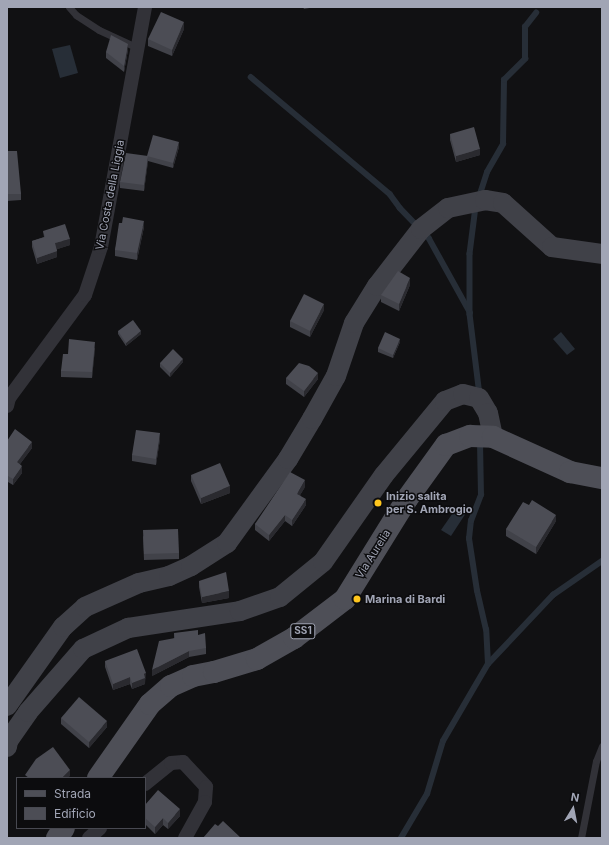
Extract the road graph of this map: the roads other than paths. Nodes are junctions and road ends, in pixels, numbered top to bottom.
1 (69, 7) edge
2 (145, 7) edge
3 (138, 48) junction
4 (602, 254) edge
5 (8, 401) edge
6 (493, 438) junction
7 (602, 478) edge
8 (7, 706) edge
9 (602, 746) edge
10 (7, 747) edge
11 (99, 777) edge
12 (146, 783) edge
13 (63, 829) edge
14 (99, 829) edge
15 (57, 838) edge
16 (89, 838) edge
17 (185, 838) edge
18 (581, 838) edge

1 - 3 lane
2 - 3 street, Via Costa della Liggia
3 - 5 street, Via Costa della Liggia
4 - 8 street
6 - 7 main road, Via Aurelia / SS1
6 - 10 street
6 - 11 main road, Via Aurelia / SS1
9 - 18 lane
12 - 17 street
13 - 15 main road
14 - 16 street

